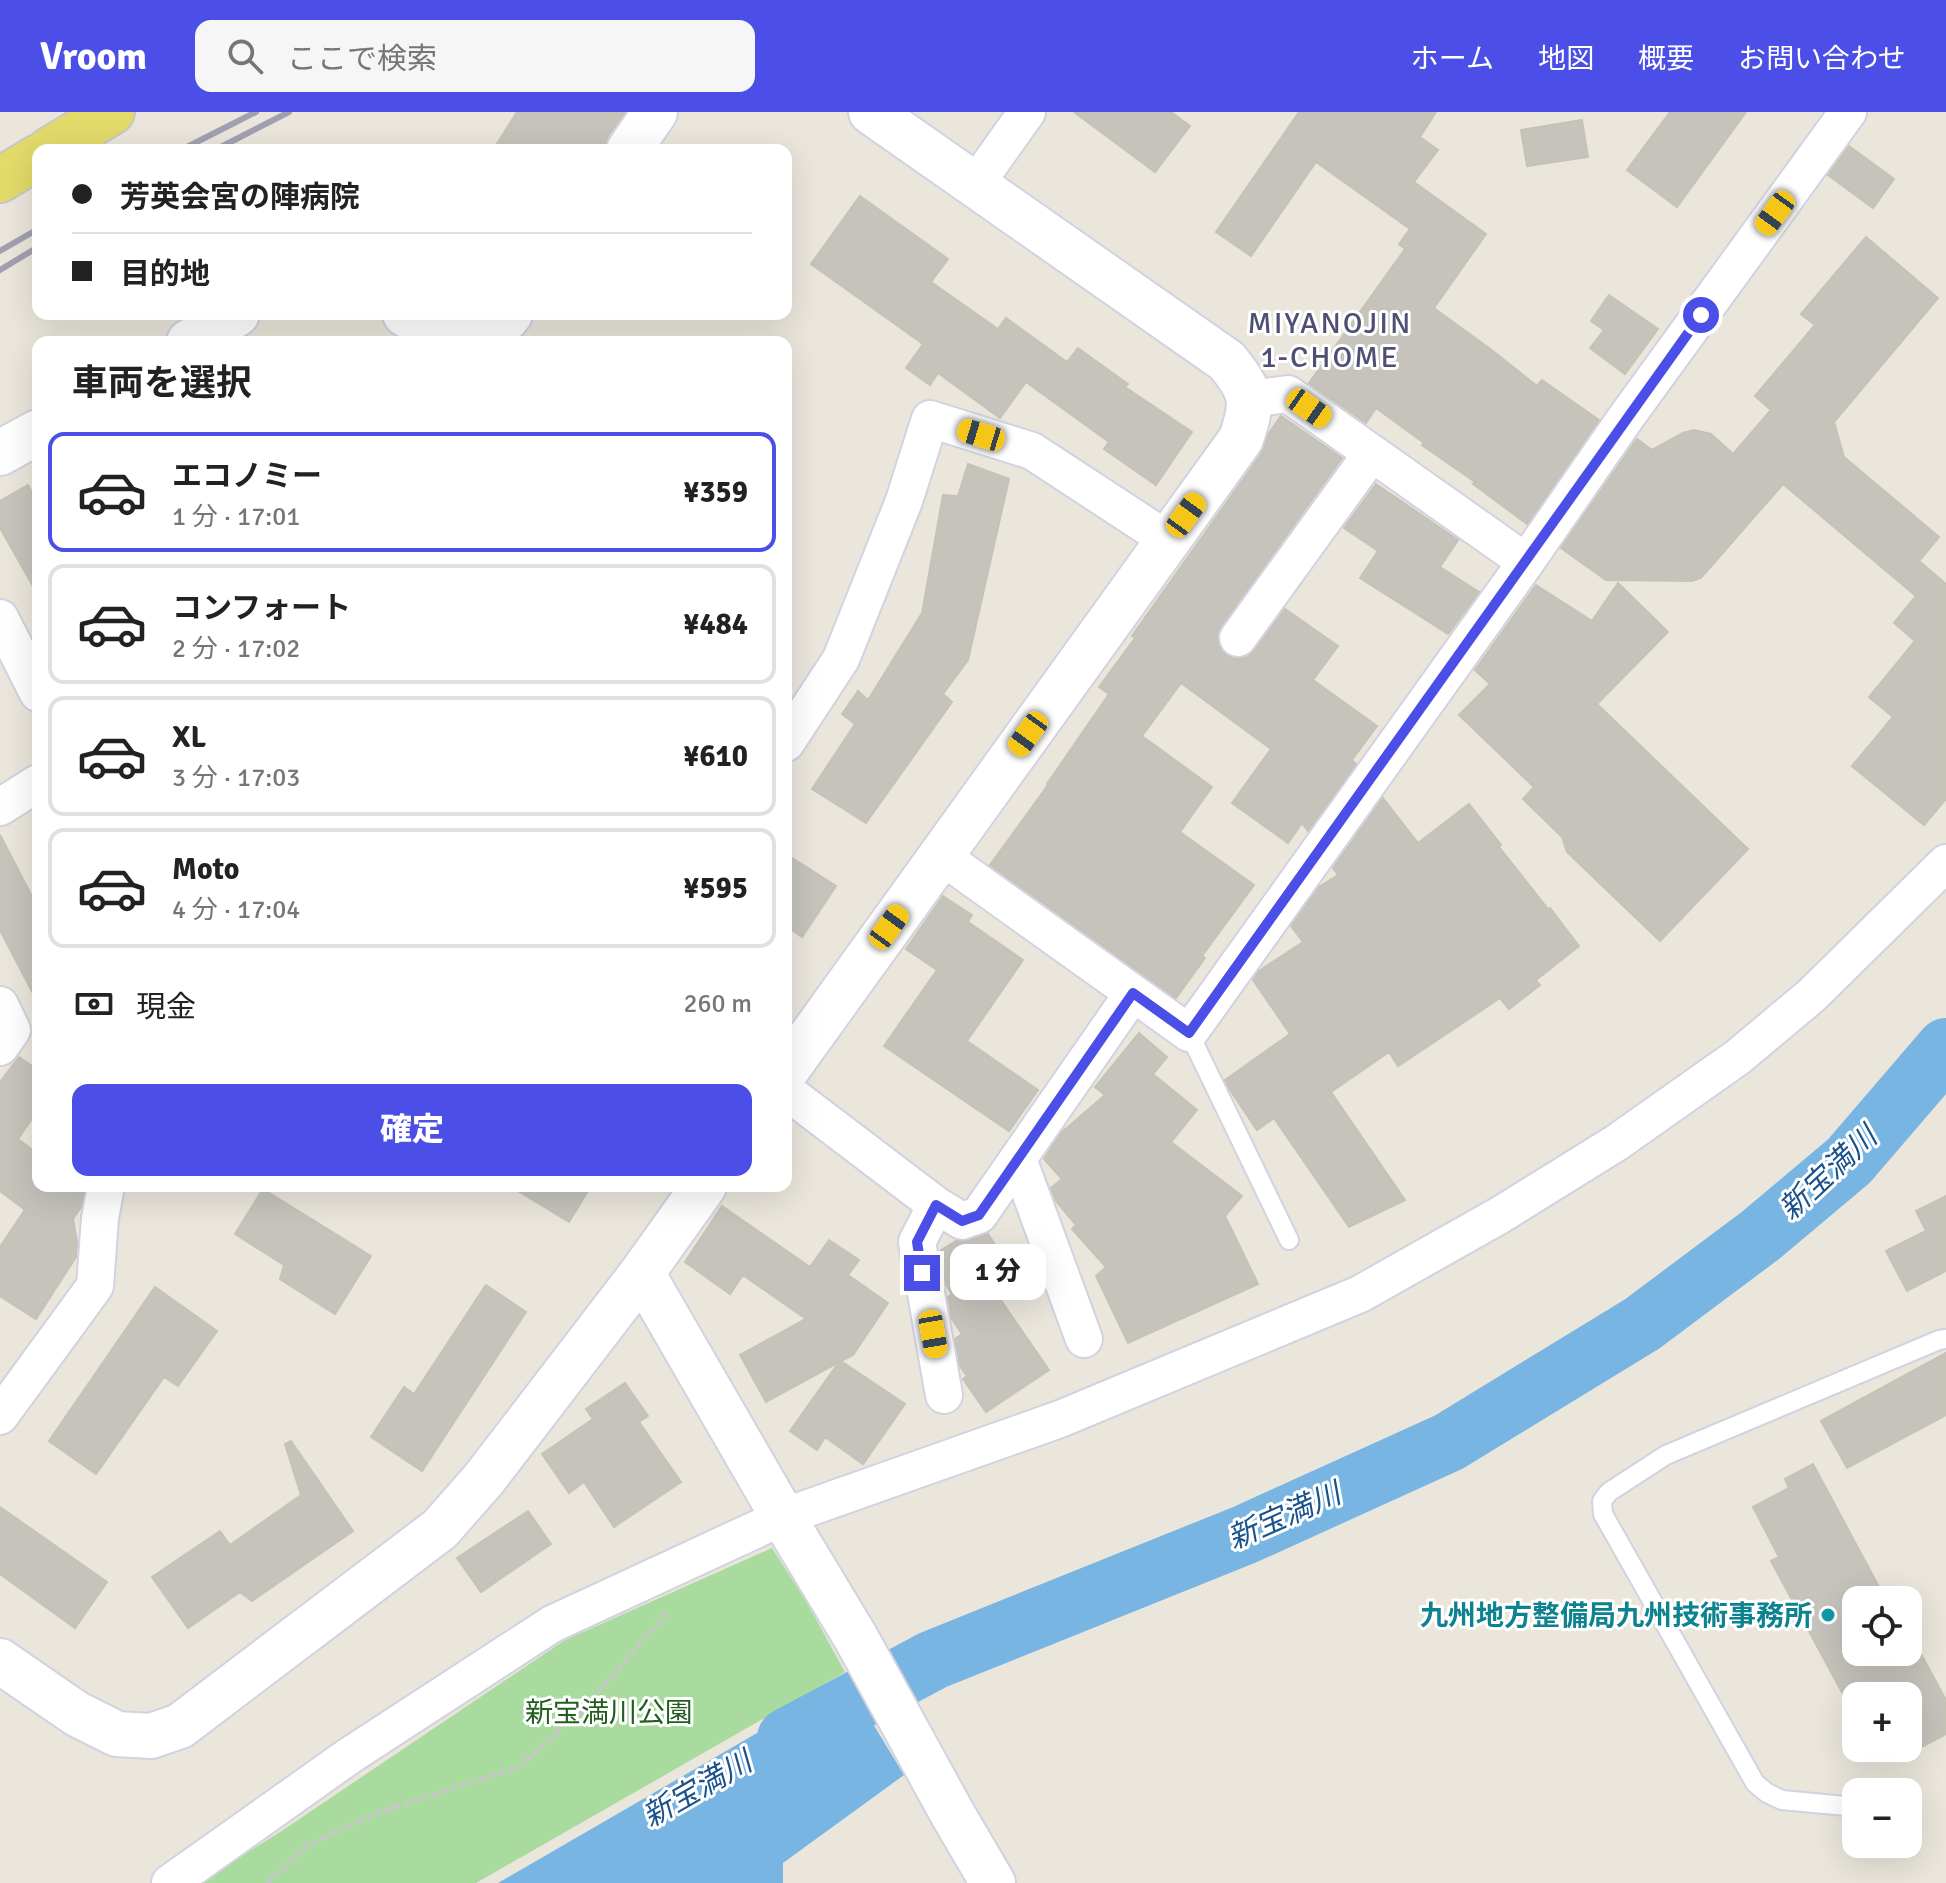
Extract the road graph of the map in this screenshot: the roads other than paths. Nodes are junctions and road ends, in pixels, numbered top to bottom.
1 (112, 112) edge
2 (655, 112) edge
3 (871, 112) edge
4 (1027, 112) edge
5 (1848, 112) edge
6 (61, 144) edge
7 (633, 144) edge
8 (975, 185) junction
9 (414, 320) edge
10 (505, 320) edge
11 (448, 336) edge
12 (466, 336) edge
13 (1250, 399) junction
14 (32, 435) edge
15 (0, 453) edge
16 (1372, 453) junction
17 (1168, 540) junction
18 (1526, 562) junction
19 (0, 618) edge
20 (1238, 638) dead end
21 (32, 681) edge
22 (792, 734) edge
23 (32, 787) edge
24 (0, 807) edge
25 (940, 855) junction
26 (1946, 863) edge
27 (1133, 993) junction
28 (0, 1005) edge
29 (1189, 1033) junction
30 (0, 1047) edge
31 (792, 1063) edge
32 (792, 1096) edge
33 (1018, 1159) junction
34 (105, 1192) edge
35 (700, 1192) edge
36 (936, 1205) junction
37 (1289, 1240) dead end
38 (642, 1273) junction
39 (1084, 1339) dead end
40 (1946, 1339) edge
41 (944, 1395) dead end
42 (0, 1416) edge
43 (783, 1517) junction
44 (0, 1661) edge
45 (1842, 1806) edge
46 (170, 1883) edge
47 (993, 1883) edge

1 - 6 main road
2 - 7 street
3 - 8 street
4 - 8 street
5 - 18 street
8 - 13 street
9 - 11 street
10 - 12 street
13 - 16 street
13 - 17 street
14 - 15 street
16 - 18 street
16 - 20 street
17 - 22 street
17 - 25 street
18 - 29 street
19 - 21 street
23 - 24 street
25 - 27 street
25 - 31 street
26 - 43 street
27 - 29 street
27 - 33 street
28 - 30 street
29 - 37 lane
32 - 36 street
33 - 36 street
33 - 39 street
34 - 42 street
35 - 38 street
36 - 41 street
38 - 43 street
38 - 44 street
40 - 45 lane
43 - 46 street
43 - 47 street

